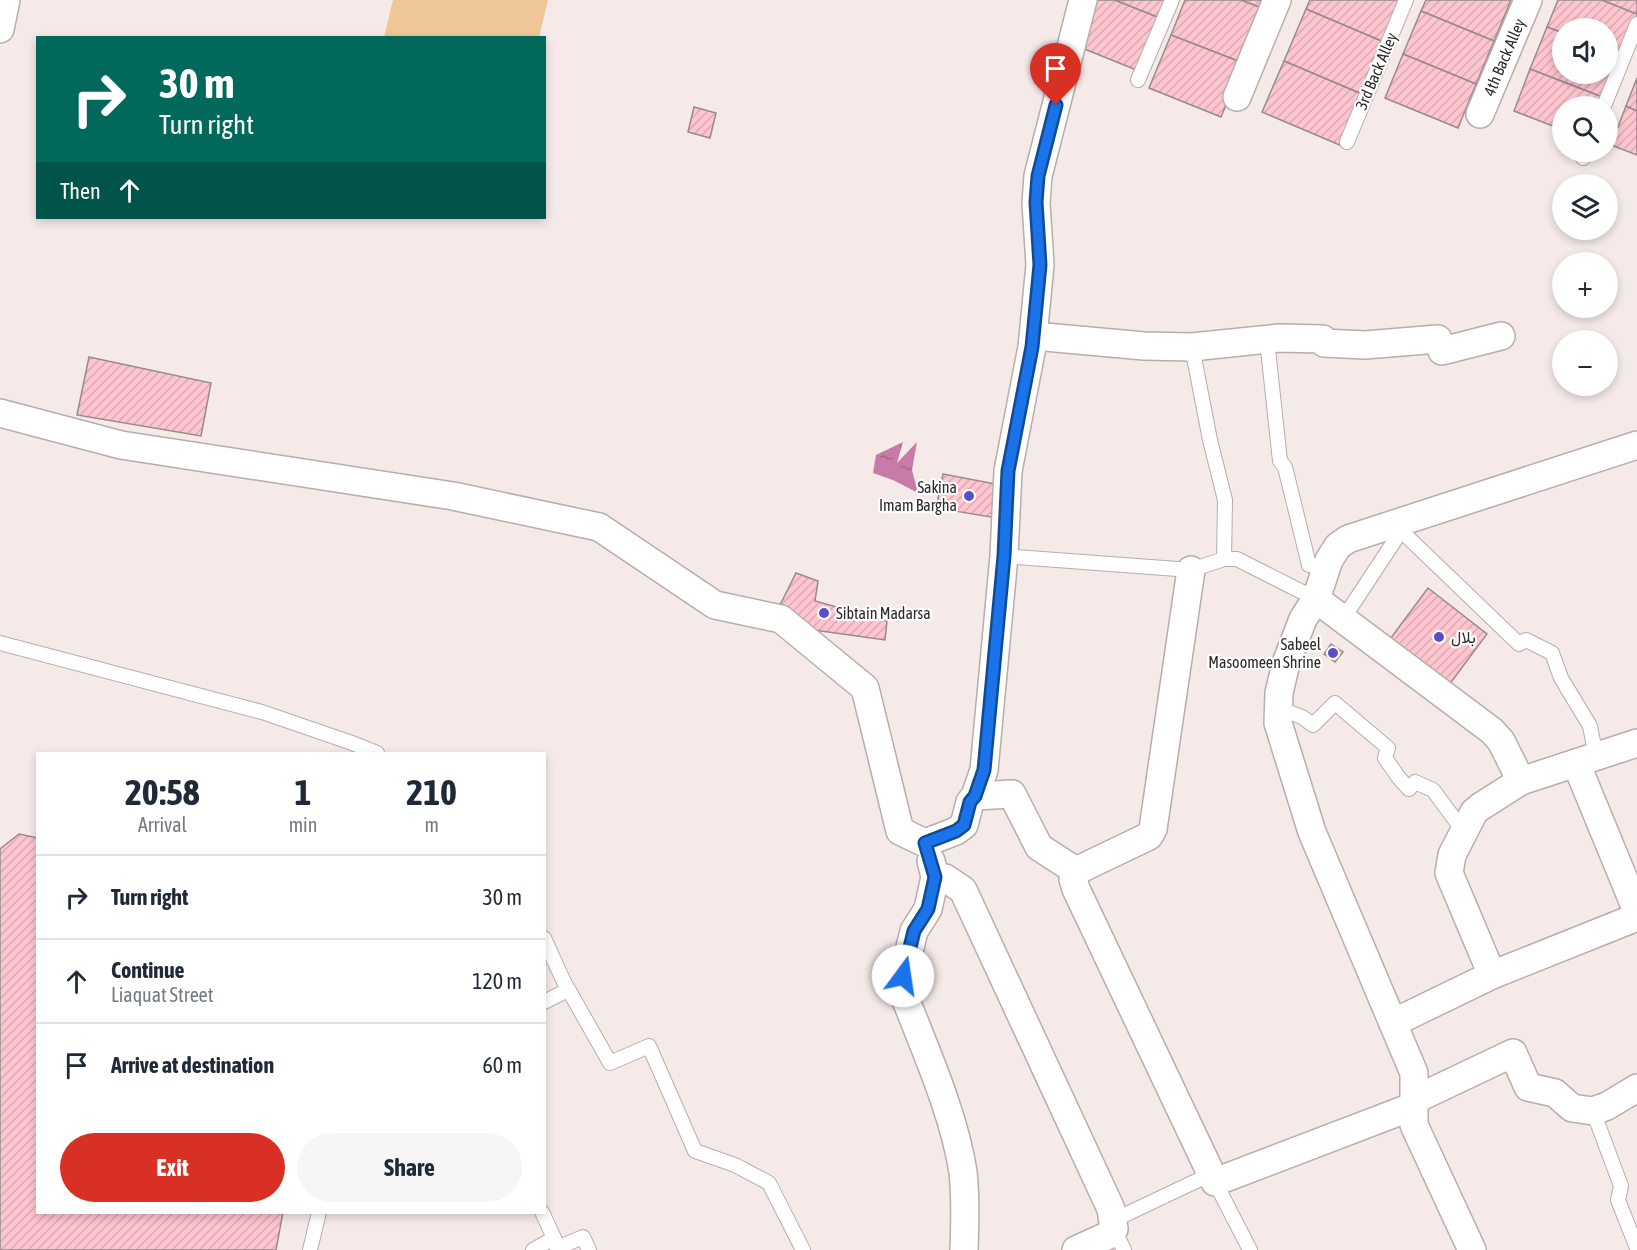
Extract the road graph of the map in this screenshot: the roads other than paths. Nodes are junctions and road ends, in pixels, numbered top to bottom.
1 (6, 0) edge
2 (1083, 0) edge
3 (1172, 0) edge
4 (1277, 0) edge
5 (1406, 0) edge
6 (1528, 0) edge
7 (1637, 24) edge
8 (0, 29) edge
9 (1138, 80) dead end
10 (1608, 96) edge
11 (1237, 97) dead end
12 (1480, 114) dead end
13 (1347, 142) dead end
14 (1501, 336) dead end
15 (1267, 340) junction
16 (1033, 342) junction
17 (1192, 347) junction
18 (0, 413) edge
19 (1637, 445) edge
20 (1398, 527) junction
21 (1004, 556) junction
22 (1224, 559) junction
23 (1326, 569) junction
24 (1191, 570) junction
25 (1316, 599) junction
26 (1343, 619) junction
27 (0, 643) edge
28 (1278, 708) junction
29 (1637, 743) edge
30 (374, 752) edge
31 (1586, 760) junction
32 (1521, 781) junction
33 (975, 796) junction
34 (1464, 831) junction
35 (925, 843) junction
36 (1076, 871) junction
37 (935, 877) junction
38 (1637, 911) edge
39 (1637, 917) edge
40 (546, 942) edge
41 (1492, 975) junction
42 (568, 990) junction
43 (546, 1001) edge
44 (1393, 1023) junction
45 (1637, 1088) edge
46 (1414, 1103) junction
47 (1593, 1111) junction
48 (1213, 1178) junction
49 (319, 1214) edge
50 (543, 1214) edge
51 (1117, 1233) edge
52 (554, 1238) junction
53 (1637, 1248) edge
54 (310, 1250) edge
55 (533, 1250) edge
56 (589, 1250) edge
57 (803, 1250) edge
58 (964, 1250) edge
59 (1076, 1250) edge
60 (1250, 1250) edge
61 (1472, 1250) edge

1 - 8 street
2 - 16 street
3 - 9 lane
4 - 11 street
5 - 13 lane, 3rd Back Alley
6 - 12 street, 4th Back Alley
7 - 10 lane
14 - 15 street
15 - 17 street
15 - 23 lane
16 - 17 street
16 - 21 street
17 - 22 lane
18 - 35 street
19 - 20 street
20 - 23 street
20 - 26 lane
20 - 31 lane
21 - 24 lane
21 - 33 street
22 - 24 lane
22 - 25 lane
23 - 25 street
24 - 36 street
25 - 26 street
25 - 28 street
26 - 32 street
27 - 30 lane
28 - 34 lane
28 - 44 street
29 - 31 street
31 - 32 street
31 - 38 street
32 - 34 street
33 - 35 street
33 - 36 street
34 - 41 street
35 - 37 street
36 - 48 street
37 - 51 street
37 - 58 street
39 - 41 street
40 - 42 lane
41 - 44 street
42 - 43 lane
42 - 57 lane
44 - 46 street
45 - 47 street
46 - 47 street
46 - 48 street
46 - 61 street
47 - 53 lane
48 - 51 lane
48 - 60 lane
49 - 54 lane
50 - 52 lane
51 - 59 street
52 - 55 lane
52 - 56 lane

